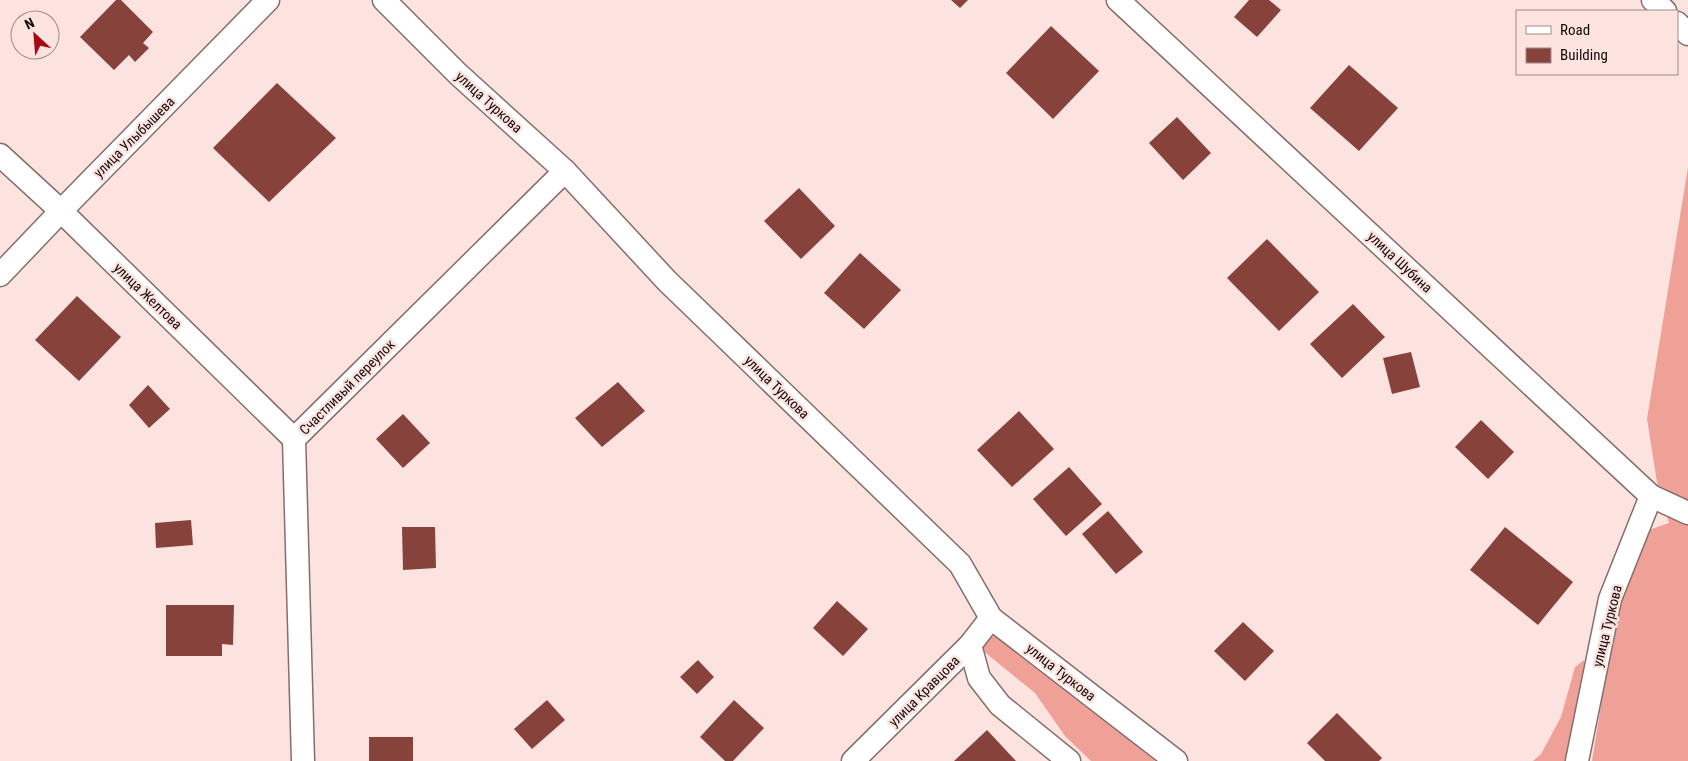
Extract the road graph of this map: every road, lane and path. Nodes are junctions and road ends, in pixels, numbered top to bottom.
1 (268, 0) edge
2 (384, 0) edge
3 (1118, 0) edge
4 (1653, 0) edge
5 (1664, 10) edge
6 (1678, 24) edge
7 (1688, 34) edge
8 (0, 155) edge
9 (565, 171) junction
10 (60, 211) junction
11 (0, 275) edge
12 (294, 439) junction
13 (1651, 496) junction
14 (1688, 513) edge
15 (991, 618) junction
16 (970, 646) junction
17 (303, 761) edge
18 (853, 761) edge
19 (1069, 761) edge
20 (1176, 761) edge
21 (1577, 761) edge

1 - 10 street, улица Улыбышева
2 - 9 street, улица Туркова
3 - 13 street, улица Шубина
4 - 5 street
6 - 7 street
8 - 10 street, улица Желтова
9 - 12 street, Счастливый переулок
9 - 15 street, улица Туркова
10 - 11 street, улица Улыбышева
10 - 12 street, улица Желтова
12 - 17 street, Счастливый переулок
13 - 14 street, улица Шубина
13 - 21 street, улица Туркова
15 - 16 street, улица Кравцова
15 - 20 street, улица Туркова
16 - 18 street, улица Кравцова
16 - 19 street

